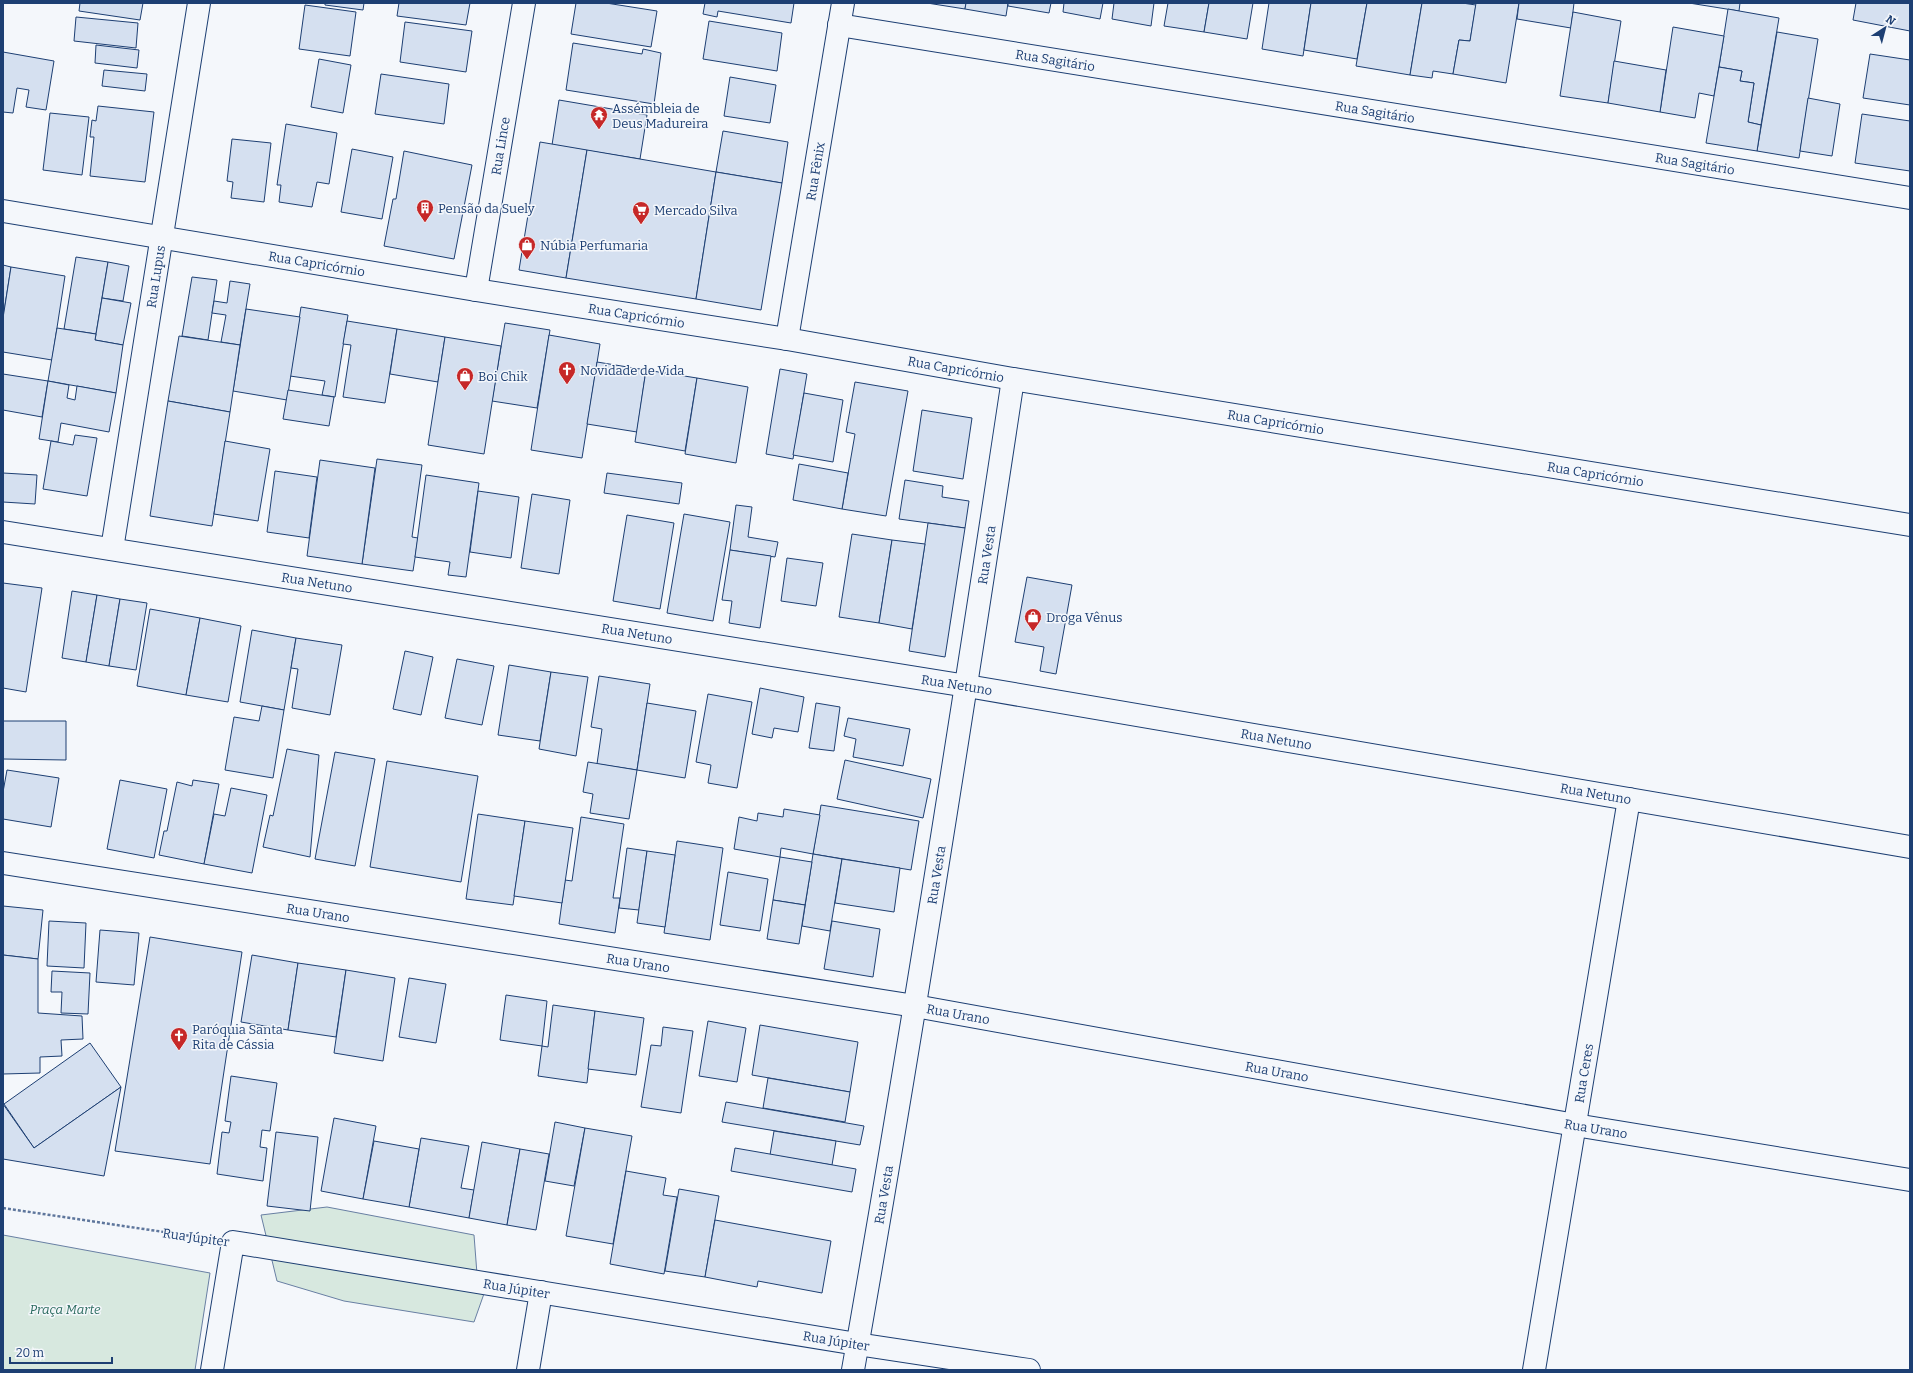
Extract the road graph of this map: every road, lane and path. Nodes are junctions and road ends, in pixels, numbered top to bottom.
1 (199, 3) edge
2 (524, 3) edge
3 (843, 3) edge
4 (840, 25) junction
5 (1910, 198) edge
6 (3, 211) edge
7 (161, 236) junction
8 (476, 290) junction
9 (787, 339) junction
10 (1013, 379) junction
11 (1910, 525) edge
12 (3, 532) edge
13 (112, 549) junction
14 (967, 686) junction
15 (1629, 799) junction
16 (1910, 847) edge
17 (3, 863) edge
18 (915, 1006) junction
19 (1575, 1125) junction
20 (1910, 1180) edge
21 (3, 1208) edge
22 (233, 1242) junction
23 (541, 1292) junction
24 (858, 1344) junction
25 (212, 1370) edge
26 (528, 1370) edge
27 (853, 1370) edge
28 (1029, 1370) edge
29 (1534, 1370) edge

1 - 7 street, Rua Lupus
2 - 8 street, Rua Lince
3 - 4 street, Rua Fênix
4 - 5 street, Rua Sagitário
4 - 9 street, Rua Fênix
6 - 7 street, Rua Capricórnio
7 - 8 street, Rua Capricórnio
7 - 13 street, Rua Lupus
8 - 9 street, Rua Capricórnio
9 - 10 street, Rua Capricórnio
10 - 11 street, Rua Capricórnio
10 - 14 street, Rua Vesta
12 - 13 street, Rua Netuno
13 - 14 street, Rua Netuno
14 - 15 street, Rua Netuno
14 - 18 street, Rua Vesta
15 - 16 street, Rua Netuno
15 - 19 street, Rua Ceres
17 - 18 street, Rua Urano
18 - 19 street, Rua Urano
18 - 24 street, Rua Vesta
19 - 20 street, Rua Urano
19 - 29 street, Rua Ceres
21 - 22 path, Rua Júpiter
22 - 23 street, Rua Júpiter
22 - 25 street
23 - 24 street, Rua Júpiter
23 - 26 street
24 - 27 street, Rua Vesta
24 - 28 street, Rua Júpiter

